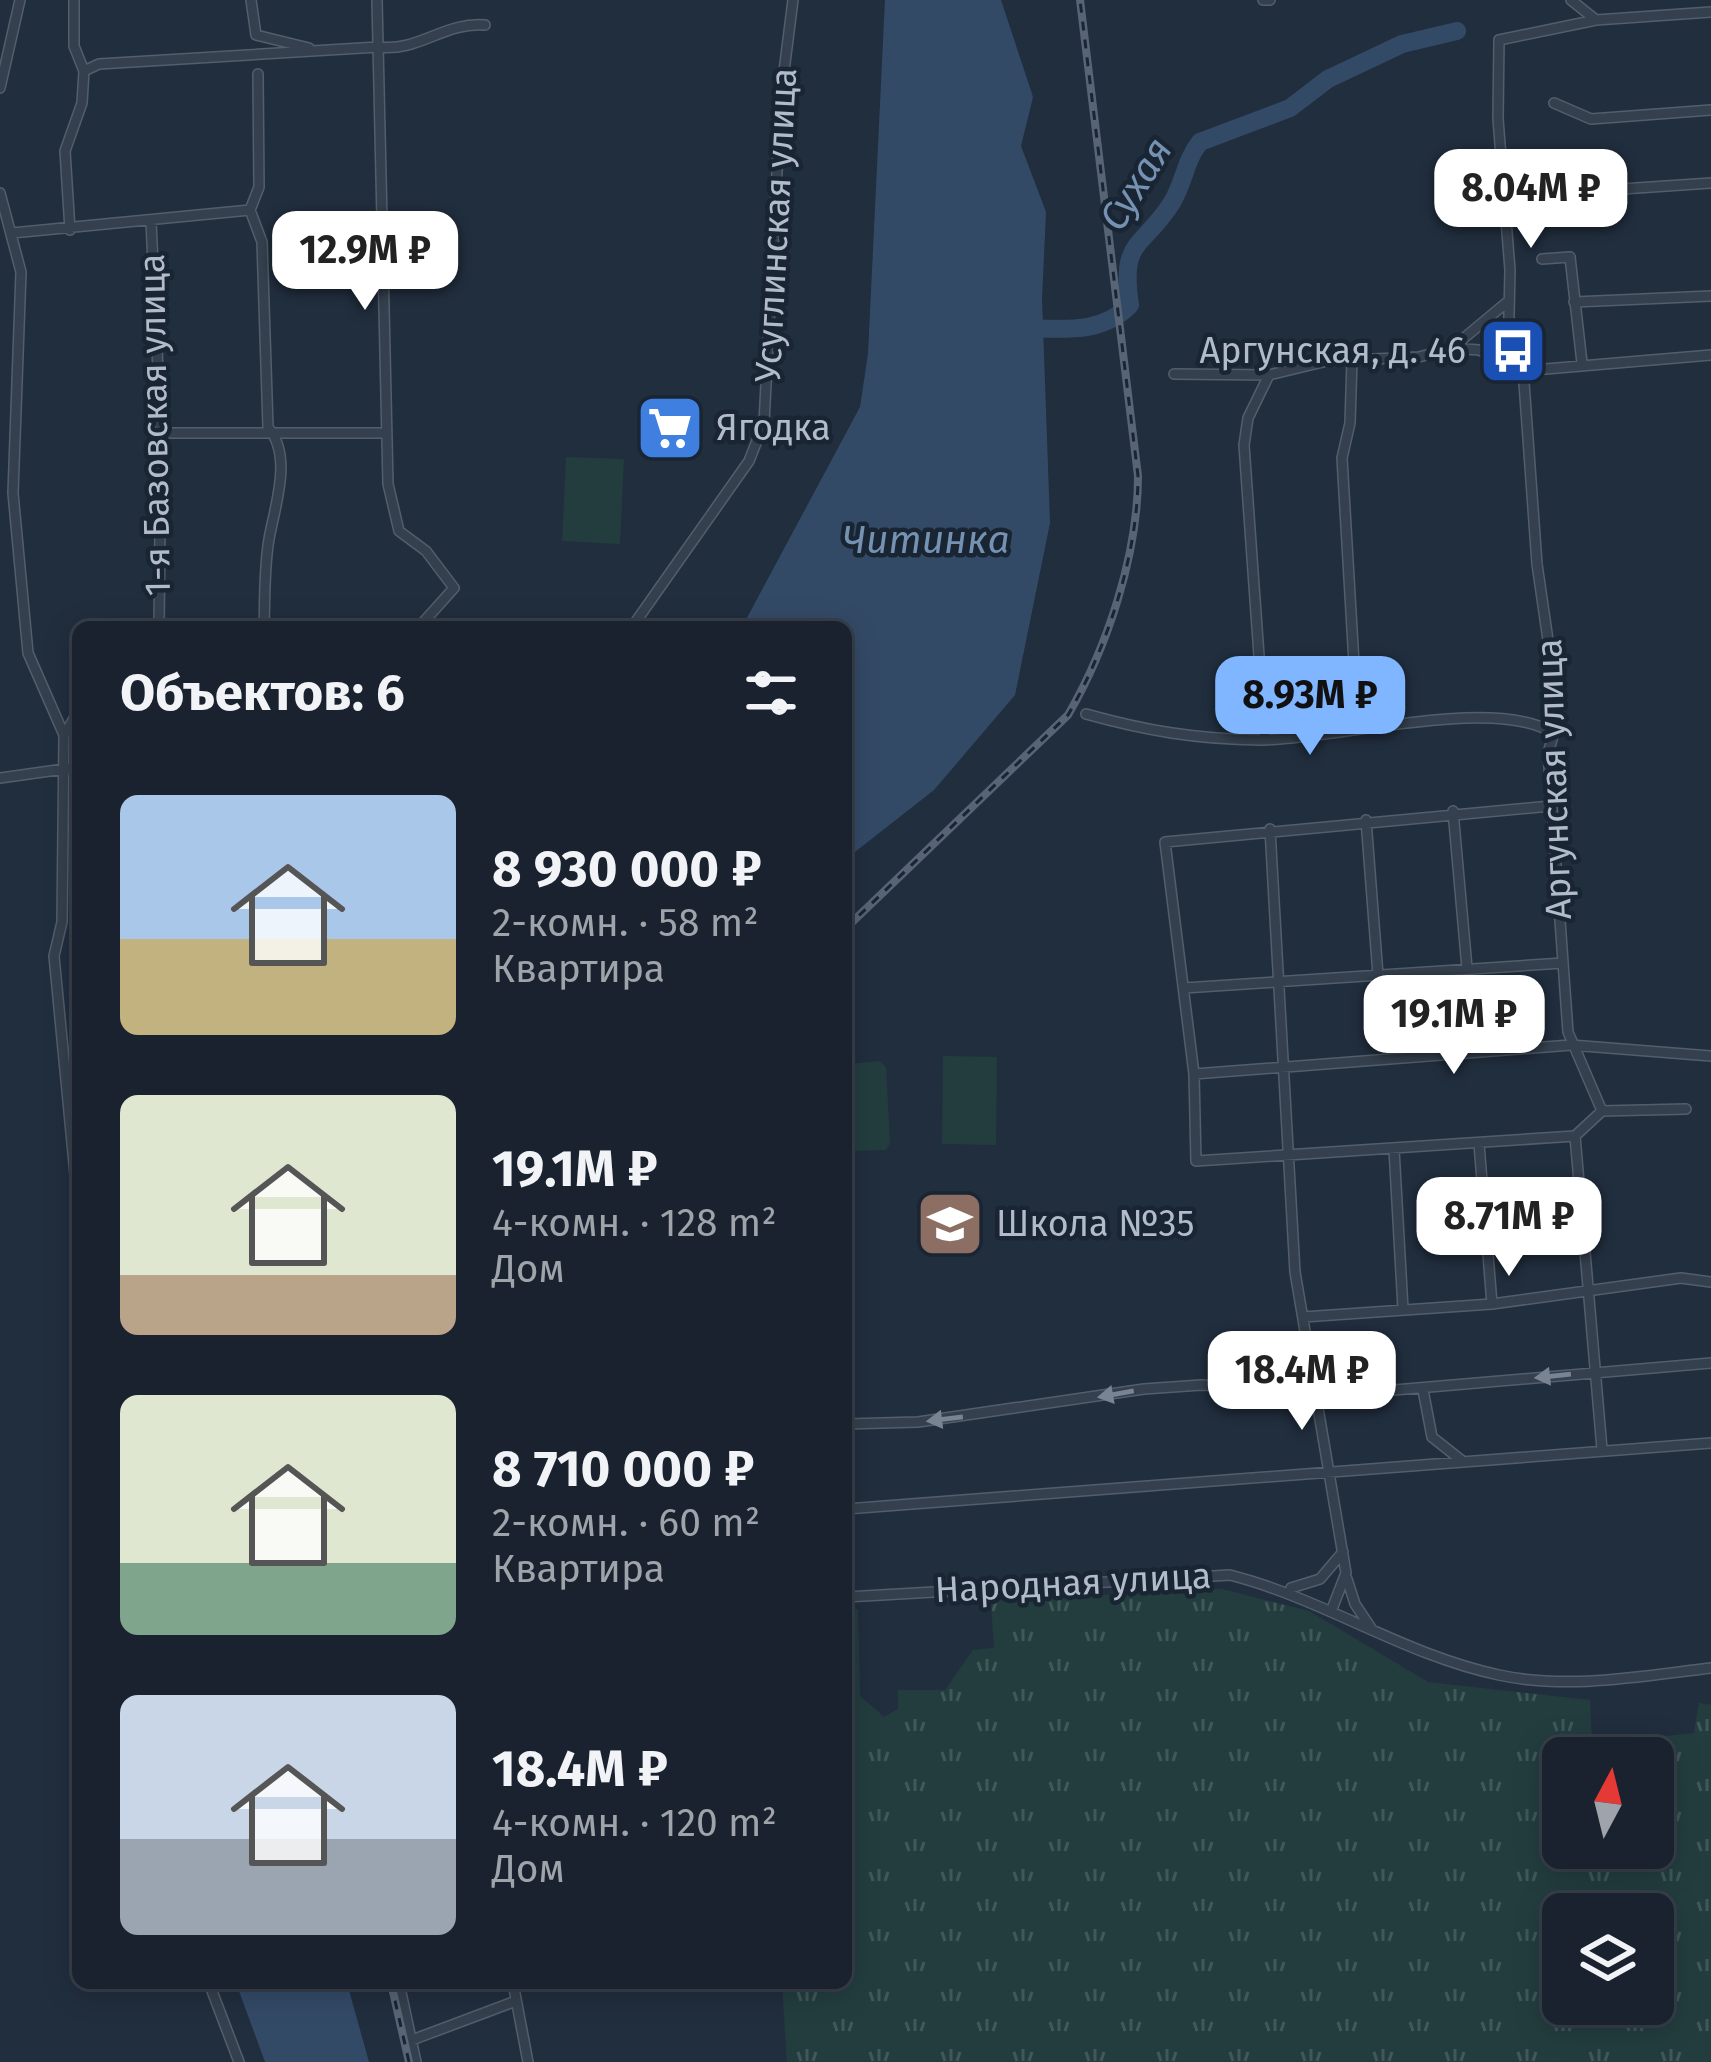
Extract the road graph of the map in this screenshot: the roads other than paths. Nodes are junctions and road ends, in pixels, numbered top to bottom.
1 (20, 0) edge
2 (74, 0) edge
3 (251, 0) edge
4 (377, 0) edge
5 (793, 0) edge
6 (1571, 0) edge
7 (1711, 12) edge
8 (1596, 20) junction
9 (485, 25) dead end
10 (378, 47) junction
11 (318, 51) junction
12 (84, 71) junction
13 (257, 74) dead end
14 (0, 88) edge
15 (1554, 103) dead end
16 (1711, 110) edge
17 (1711, 183) edge
18 (0, 193) edge
19 (1505, 198) junction
20 (1459, 200) dead end
21 (250, 210) junction
22 (151, 223) junction
23 (70, 230) junction
24 (11, 232) junction
25 (1542, 260) dead end
26 (1711, 296) edge
27 (1574, 302) junction
28 (1506, 303) junction
29 (1452, 348) junction
30 (1711, 355) edge
31 (1352, 360) junction
32 (1508, 360) junction
33 (1582, 363) junction
34 (1523, 369) junction
35 (1174, 374) dead end
36 (1269, 375) junction
37 (160, 433) junction
38 (273, 433) junction
39 (385, 434) junction
40 (159, 621) edge
41 (264, 621) edge
42 (424, 621) edge
43 (636, 621) edge
44 (1086, 714) dead end
45 (1263, 718) junction
46 (72, 722) edge
47 (1553, 734) junction
48 (64, 735) junction
49 (1265, 740) junction
50 (72, 768) edge
51 (64, 770) junction
52 (0, 778) edge
53 (1551, 806) junction
54 (1454, 811) junction
55 (1366, 820) junction
56 (1270, 830) junction
57 (1562, 963) junction
58 (1467, 968) junction
59 (1378, 975) junction
60 (1279, 985) junction
61 (1184, 988) junction
62 (1571, 1045) junction
63 (1711, 1056) edge
64 (1285, 1069) junction
65 (1193, 1074) junction
66 (1686, 1109) dead end
67 (1602, 1111) junction
68 (1575, 1136) junction
69 (72, 1144) edge
70 (1478, 1144) junction
71 (1394, 1149) junction
72 (1292, 1155) junction
73 (1711, 1282) edge
74 (1586, 1293) junction
75 (1492, 1304) junction
76 (1403, 1309) junction
77 (1303, 1317) junction
78 (1711, 1363) edge
79 (1592, 1372) junction
80 (1316, 1388) junction
81 (1423, 1390) junction
82 (852, 1424) edge
83 (1711, 1443) edge
84 (1602, 1449) junction
85 (1461, 1460) junction
86 (1331, 1470) junction
87 (852, 1509) edge
88 (1343, 1552) junction
89 (1346, 1573) junction
90 (1286, 1589) junction
91 (852, 1597) edge
92 (1332, 1610) junction
93 (1374, 1632) junction
94 (1711, 1668) edge
95 (211, 1989) edge
96 (399, 1989) edge
97 (514, 1989) edge
98 (516, 2001) junction
99 (412, 2040) junction
100 (239, 2062) edge
101 (416, 2062) edge
102 (529, 2062) edge

1 - 14 street
2 - 12 street
3 - 11 street
4 - 10 street
5 - 43 street, Усуглинская улица
6 - 8 street
7 - 8 street
8 - 19 street
9 - 10 street
10 - 11 street
10 - 39 street
11 - 12 street
12 - 23 street
13 - 21 street
15 - 16 street
17 - 19 street
18 - 24 street
19 - 20 street
19 - 28 street
21 - 22 street
21 - 38 street
22 - 23 street
22 - 37 street, 1-я Базовская улица
23 - 24 street
24 - 48 street
25 - 27 street
26 - 27 street
27 - 33 street
28 - 29 street
28 - 32 street
29 - 31 street
29 - 32 street
30 - 33 street
31 - 36 street
31 - 45 street
32 - 34 street
33 - 34 street
34 - 47 street, Аргунская улица
35 - 36 street
36 - 45 street
37 - 38 street
37 - 40 street, 1-я Базовская улица
38 - 39 street
38 - 41 street
39 - 42 street
44 - 49 street
45 - 49 street
46 - 48 street
47 - 49 street
47 - 53 street, Аргунская улица
48 - 51 street
50 - 51 street
51 - 52 street
51 - 69 street
53 - 54 street
53 - 57 street, Аргунская улица
54 - 55 street
54 - 58 street
55 - 56 street
55 - 59 street
56 - 60 street
56 - 61 street
57 - 58 street
57 - 62 street, Аргунская улица
58 - 59 street
59 - 60 street
60 - 61 street
60 - 64 street
61 - 65 street
62 - 63 street
62 - 64 street
62 - 67 street, Аргунская улица
64 - 65 street
64 - 72 street
65 - 72 street
66 - 67 street
67 - 68 street
68 - 70 street
68 - 74 street
70 - 71 street
70 - 75 street
71 - 72 street
71 - 76 street
72 - 77 street
73 - 74 street
74 - 75 street
74 - 79 street
75 - 76 street
76 - 77 street
77 - 80 street
78 - 79 street
79 -> 81 street
79 - 84 street
80 - 81 street
80 -> 82 street
80 - 86 street
81 - 85 street
83 - 84 street
84 - 85 street
85 - 86 street
86 - 87 street
86 - 88 street
88 - 89 street
88 - 90 street
89 - 92 street
89 - 93 street
90 - 91 street, Народная улица
90 - 92 street, Народная улица
92 - 93 street, Народная улица
93 - 94 street, Народная улица
95 - 100 street
96 - 99 street
97 - 98 street
98 - 99 street
98 - 102 street
99 - 101 street

